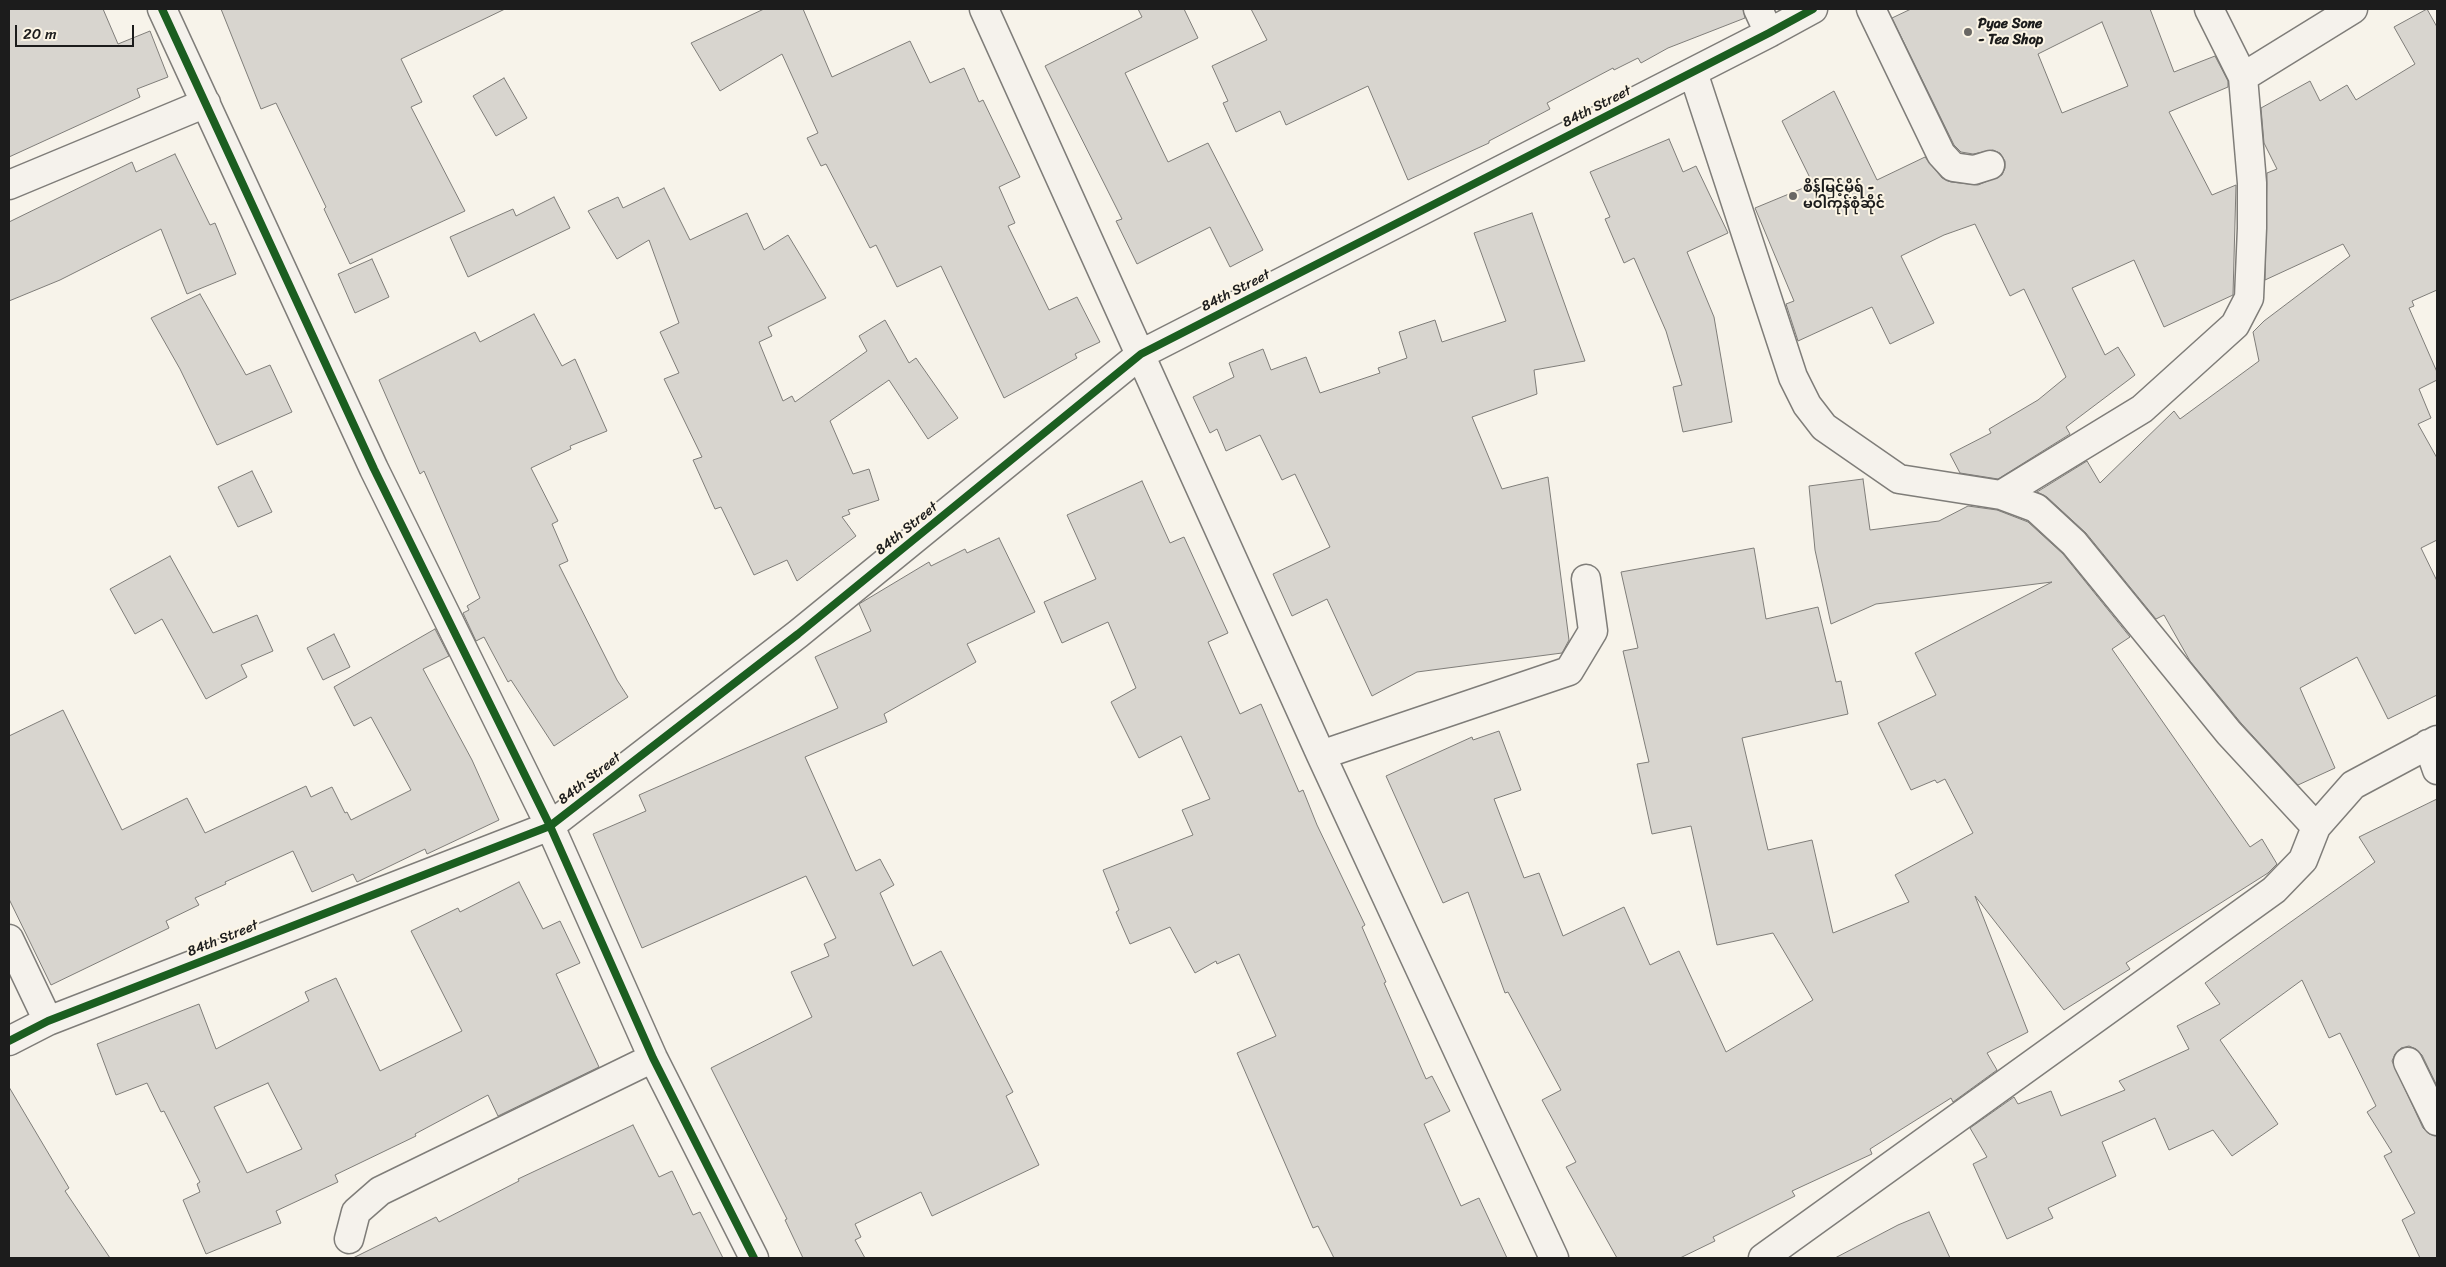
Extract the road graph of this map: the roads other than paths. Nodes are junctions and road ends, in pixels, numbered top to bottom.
1 (162, 9) edge
2 (984, 9) edge
3 (1758, 9) edge
4 (1813, 9) edge
5 (1871, 9) edge
6 (2209, 9) edge
7 (2354, 9) edge
8 (1769, 34) junction
9 (1693, 72) junction
10 (2243, 77) junction
11 (206, 103) junction
12 (1990, 164) dead end
13 (9, 185) edge
14 (1141, 354) junction
15 (2001, 495) junction
16 (1586, 579) dead end
17 (2433, 742) edge
18 (1321, 755) junction
19 (2437, 770) edge
20 (550, 826) junction
21 (2316, 827) junction
22 (9, 939) edge
23 (48, 1021) junction
24 (9, 1041) edge
25 (653, 1058) junction
26 (2408, 1062) dead end
27 (2437, 1121) edge
28 (349, 1239) dead end
29 (754, 1258) edge
30 (1554, 1258) edge
31 (1763, 1258) edge

1 - 11 street
2 - 14 street
3 - 8 street
4 - 8 street, 84th Street
5 - 12 street
6 - 10 street
7 - 10 street
8 - 9 street, 84th Street
9 - 14 street, 84th Street
9 - 15 street
10 - 15 street
11 - 13 street
11 - 20 street
14 - 18 street
14 - 20 street, 84th Street
15 - 21 street
16 - 18 street
17 - 19 street
17 - 21 street
18 - 30 street
20 - 23 street, 84th Street
20 - 25 street
21 - 31 street
22 - 23 street
23 - 24 street, 84th Street
25 - 28 street
25 - 29 street
26 - 27 street

